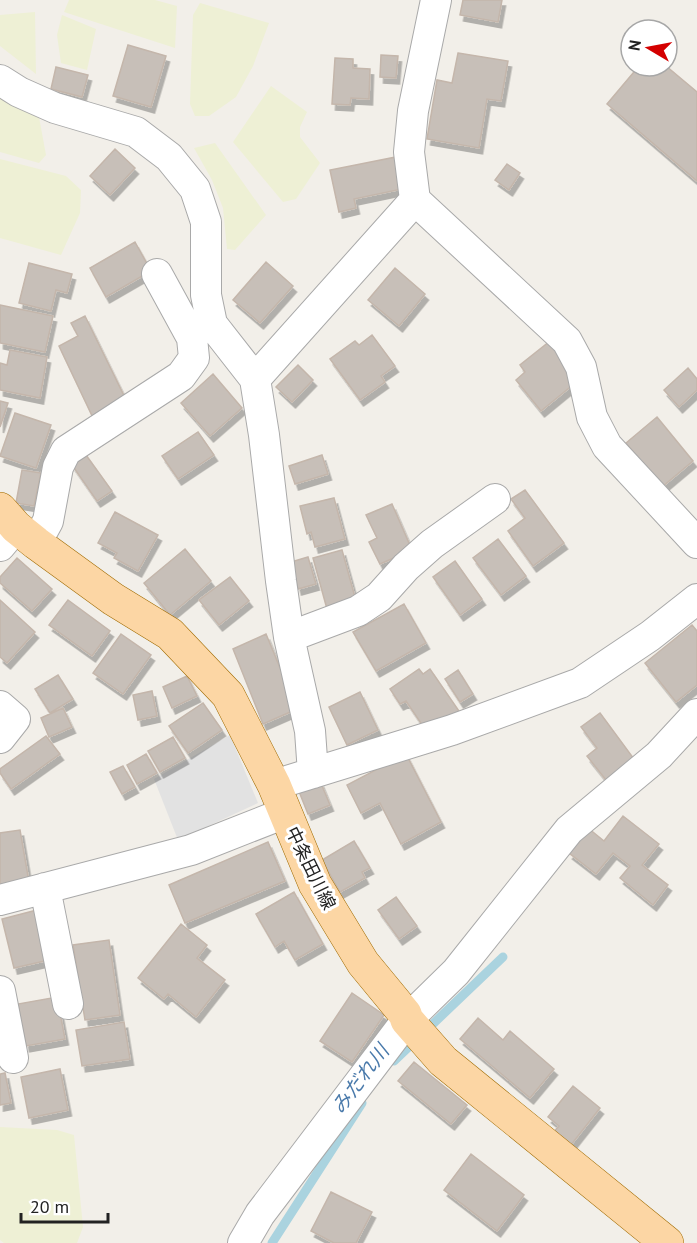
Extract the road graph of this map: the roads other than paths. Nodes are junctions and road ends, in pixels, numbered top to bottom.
1 (436, 0) edge
2 (0, 80) edge
3 (415, 200) junction
4 (157, 274) dead end
5 (255, 379) junction
6 (495, 499) dead end
7 (13, 531) edge
8 (697, 543) edge
9 (697, 599) edge
10 (289, 637) junction
11 (0, 706) edge
12 (697, 714) edge
13 (0, 738) edge
14 (313, 773) junction
15 (279, 799) junction
16 (45, 888) junction
17 (0, 900) edge
18 (0, 991) edge
19 (68, 1004) dead end
20 (407, 1020) junction
21 (13, 1058) dead end
22 (243, 1243) edge
23 (667, 1243) edge

1 - 3 street
2 - 5 street
3 - 5 street
3 - 8 street
4 - 7 street
5 - 10 street
6 - 10 street
7 - 15 main road, 中条田川線
9 - 14 street
10 - 14 street
11 - 13 street
12 - 20 street
14 - 15 street
15 - 16 street
15 - 20 main road, 中条田川線
16 - 17 street
16 - 19 street
18 - 21 street
20 - 22 street
20 - 23 main road, 中条田川線

